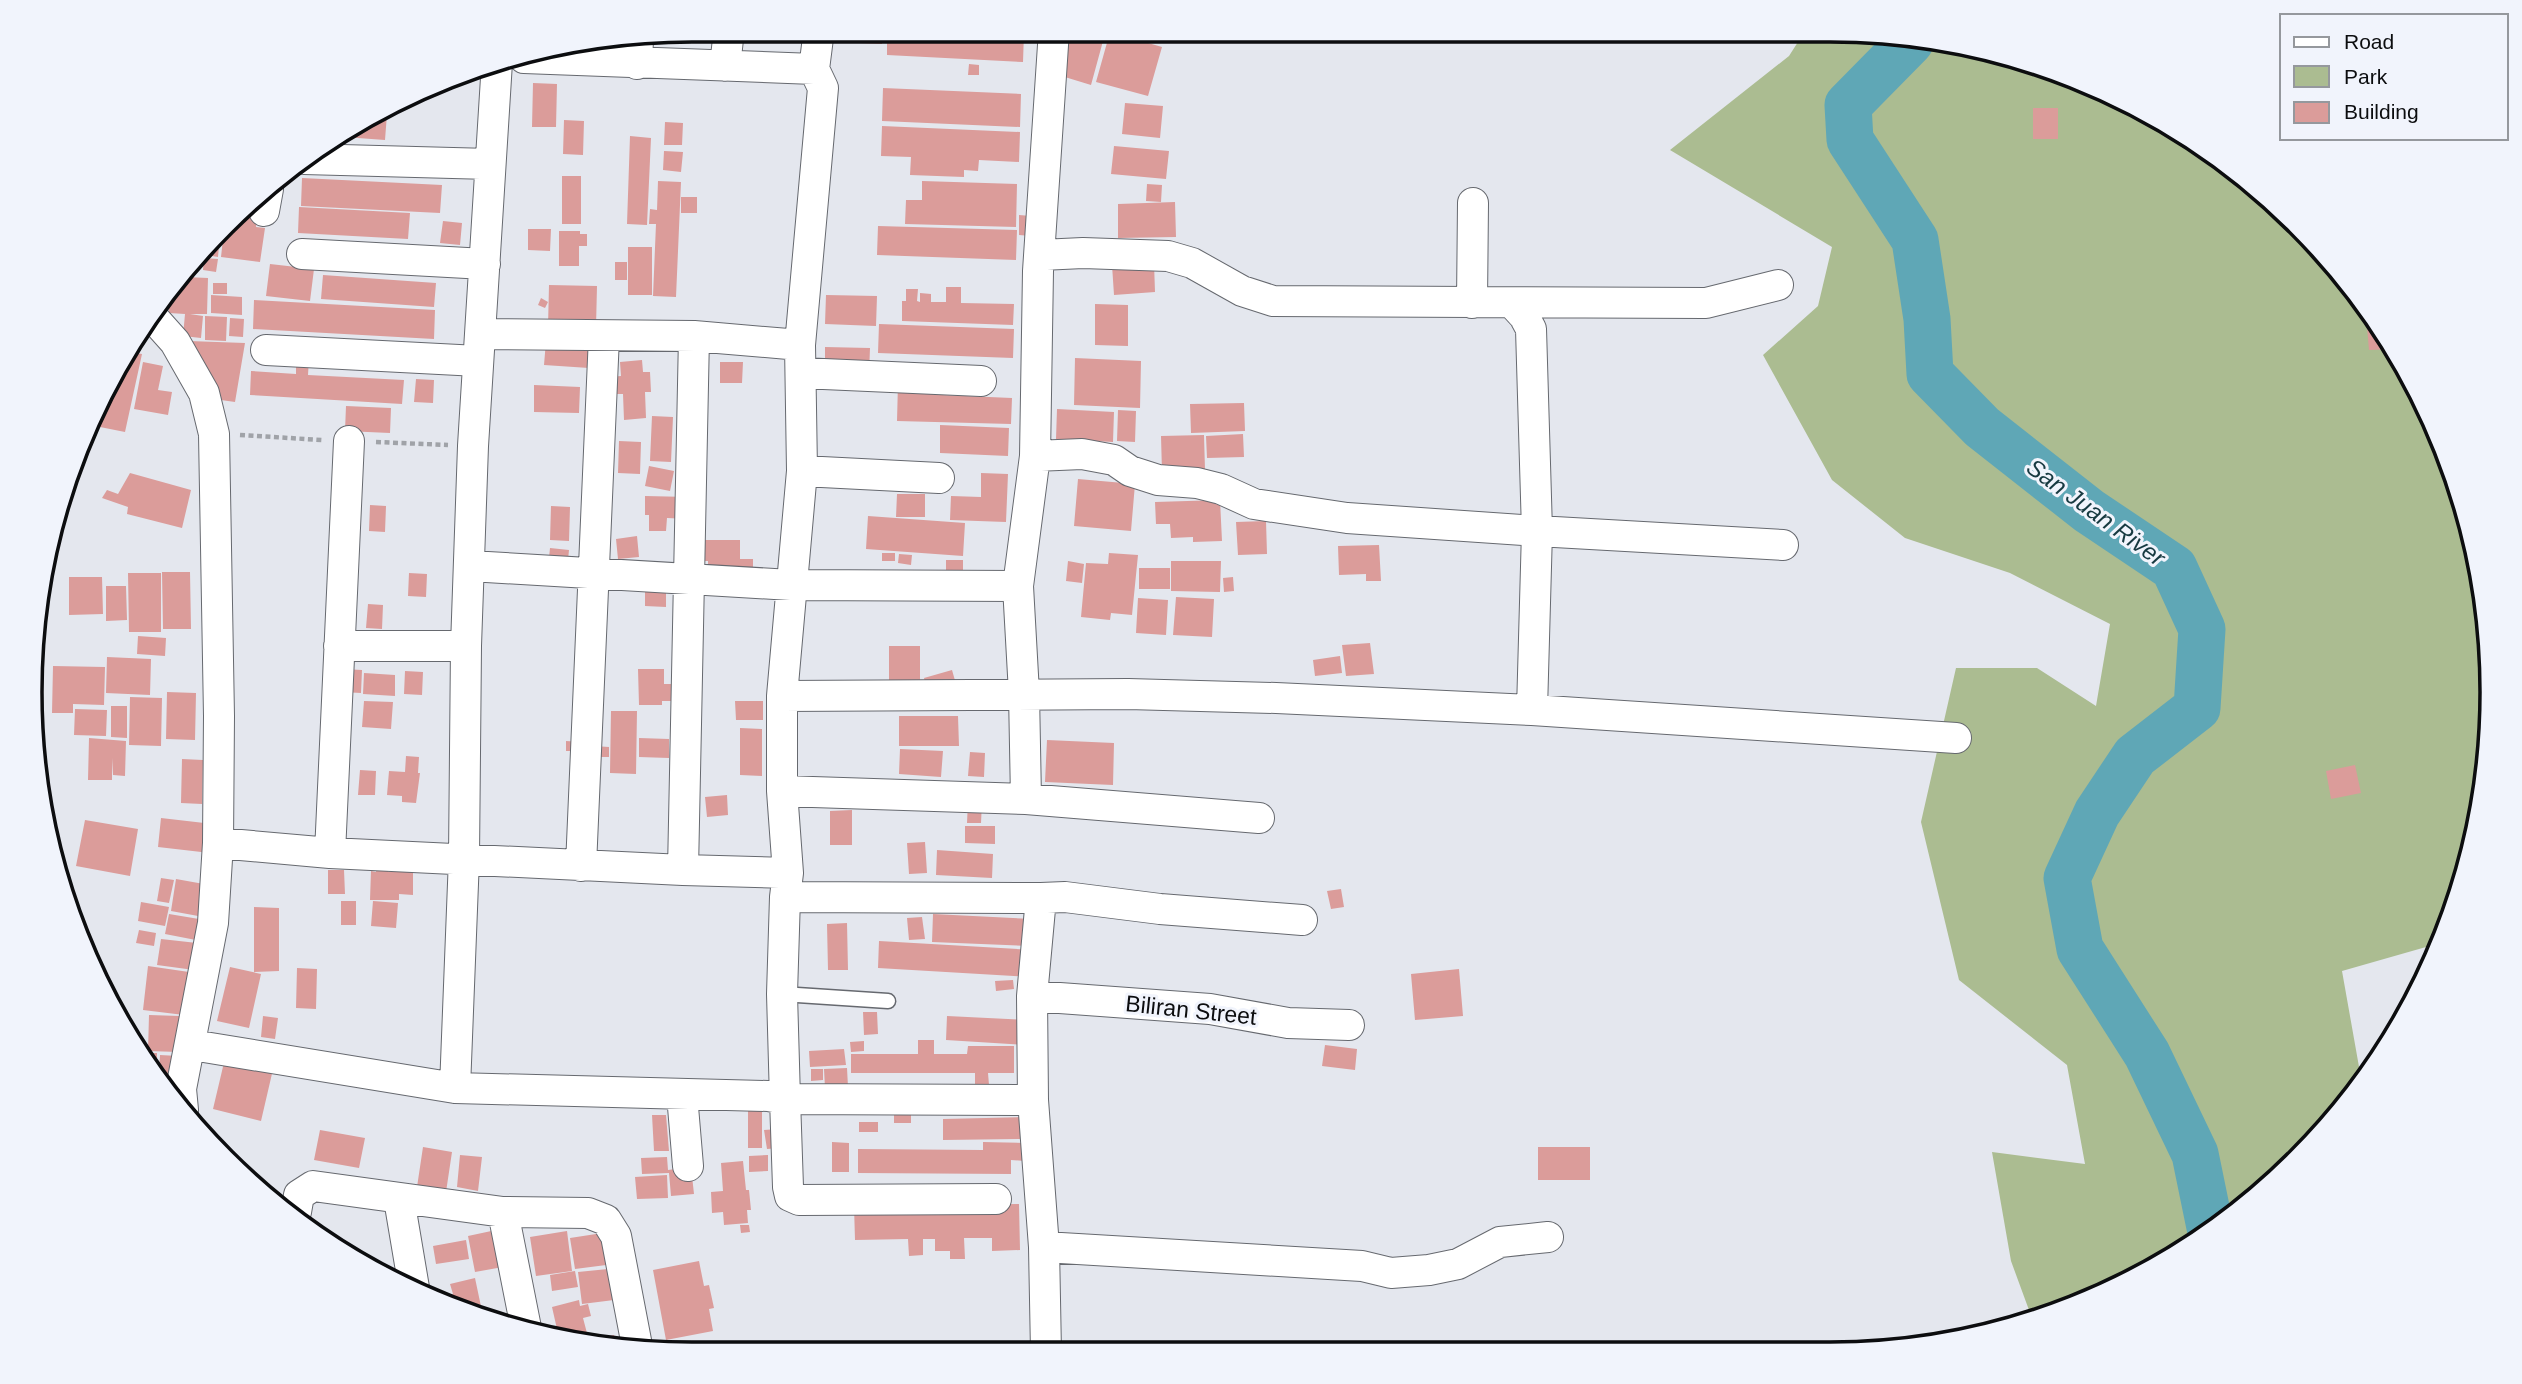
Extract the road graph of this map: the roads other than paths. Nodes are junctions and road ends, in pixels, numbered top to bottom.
1 (728, 42) edge
2 (817, 42) edge
3 (1053, 42) edge
4 (638, 51) edge
5 (557, 56) edge
6 (726, 66) junction
7 (814, 69) junction
8 (495, 72) edge
9 (320, 159) edge
10 (490, 164) junction
11 (1473, 203) dead end
12 (302, 254) dead end
13 (1041, 255) junction
14 (485, 264) junction
15 (1778, 285) dead end
16 (1472, 303) junction
17 (1512, 303) junction
18 (158, 323) edge
19 (604, 336) junction
20 (694, 336) junction
21 (479, 347) junction
22 (266, 351) dead end
23 (801, 359) junction
24 (981, 381) dead end
25 (349, 441) road end
26 (1035, 456) junction
27 (802, 471) junction
28 (939, 478) dead end
29 (1537, 531) junction
30 (1783, 545) dead end
31 (470, 566) junction
32 (592, 575) junction
33 (689, 578) junction
34 (791, 585) junction
35 (1018, 586) junction
36 (340, 646) junction
37 (466, 646) junction
38 (1024, 694) junction
39 (782, 696) junction
40 (1532, 710) junction
41 (1956, 738) dead end
42 (782, 792) junction
43 (1026, 799) junction
44 (1259, 818) dead end
45 (218, 843) junction
46 (330, 853) junction
47 (464, 858) junction
48 (581, 866) junction
49 (683, 870) junction
50 (786, 885) junction
51 (1041, 898) junction
52 (1303, 920) dead end
53 (782, 994) junction
54 (1032, 996) junction
55 (888, 1001) dead end
56 (1349, 1025) dead end
57 (192, 1045) junction
58 (455, 1088) junction
59 (182, 1095) edge
60 (682, 1095) junction
61 (785, 1099) junction
62 (1033, 1100) junction
63 (688, 1166) dead end
64 (399, 1199) junction
65 (996, 1199) dead end
66 (297, 1208) edge
67 (503, 1212) junction
68 (1548, 1237) dead end
69 (1044, 1247) junction
70 (413, 1279) edge
71 (524, 1320) edge
72 (636, 1339) edge
73 (1046, 1342) edge

1 - 6 street
2 - 7 street
3 - 13 street
4 - 5 street
4 - 6 street
6 - 7 street
7 - 23 street
8 - 10 street
9 - 10 street
10 - 14 street
11 - 16 street
12 - 14 street
13 - 16 street
13 - 26 street
14 - 21 street
15 - 17 street
16 - 17 street
17 - 29 street
18 - 45 street
19 - 20 street
19 - 21 street
19 - 32 street
20 - 23 street
20 - 33 street
21 - 22 street
21 - 31 street
23 - 24 street
23 - 27 street
25 - 36 street
26 - 29 street
26 - 35 street
27 - 28 street
27 - 34 street
29 - 30 street
29 - 40 street
31 - 32 street
31 - 37 street
32 - 33 street
32 - 48 street
33 - 34 street
33 - 49 street
34 - 35 street
34 - 39 street
35 - 38 street
36 - 37 street
36 - 46 street
37 - 47 street
38 - 39 street
38 - 40 street
38 - 43 street
39 - 42 street
40 - 41 street
42 - 43 street
42 - 50 street
43 - 44 street
45 - 46 street
45 - 57 street
46 - 47 street
47 - 48 street
47 - 58 street
48 - 49 street
49 - 50 street
50 - 51 street
50 - 53 street
51 - 52 street
51 - 54 street
53 - 55 lane
53 - 61 street
54 - 56 street, Biliran Street
54 - 62 street
57 - 58 street
57 - 59 street
58 - 60 street
60 - 61 street
60 - 63 street
61 - 62 street
61 - 65 street
62 - 69 street
64 - 66 street
64 - 67 street
64 - 70 street
67 - 71 street
67 - 72 street
68 - 69 street
69 - 73 street

